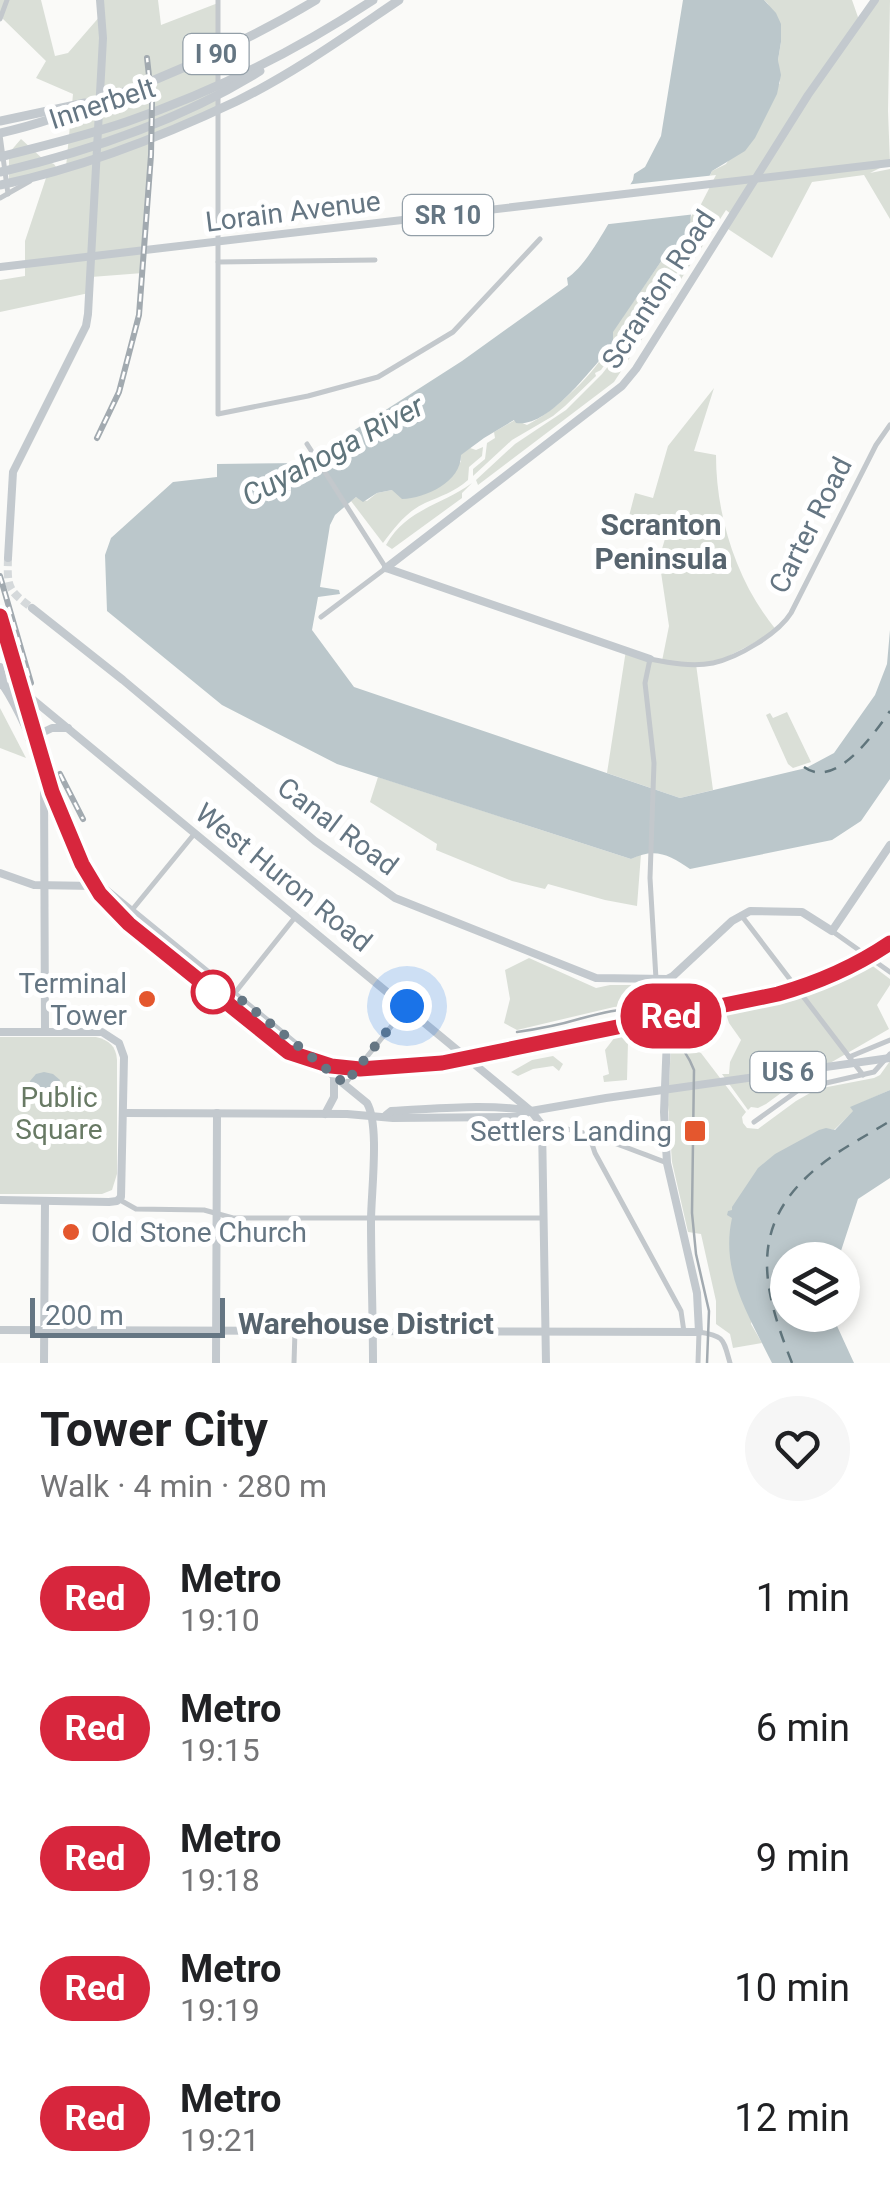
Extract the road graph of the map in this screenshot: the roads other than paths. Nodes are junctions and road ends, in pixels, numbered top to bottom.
1 (7, 0) edge
2 (100, 0) edge
3 (218, 0) edge
4 (316, 0) edge
5 (373, 0) edge
6 (399, 0) edge
7 (875, 0) edge
8 (0, 19) edge
9 (287, 52) junction
10 (112, 97) junction
11 (0, 121) edge
12 (0, 134) edge
13 (0, 156) edge
14 (890, 163) edge
15 (0, 172) edge
16 (36, 176) junction
17 (0, 185) edge
18 (8, 194) junction
19 (0, 198) edge
20 (540, 239) dead end
21 (375, 260) dead end
22 (218, 262) junction
23 (0, 268) edge
24 (890, 425) edge
25 (307, 444) dead end
26 (8, 558) dead end
27 (386, 568) junction
28 (32, 608) tunnel mouth
29 (321, 617) dead end
30 (650, 659) junction
31 (0, 668) edge
32 (1, 684) edge
33 (68, 728) junction
34 (29, 739) junction
35 (195, 834) junction
36 (890, 845) edge
37 (0, 873) edge
38 (45, 886) junction
39 (132, 910) junction
40 (741, 914) junction
41 (296, 916) junction
42 (832, 931) junction
43 (889, 970) edge
44 (656, 979) junction
45 (667, 979) junction
46 (234, 994) junction
47 (407, 1006) junction
48 (0, 1032) edge
49 (45, 1032) junction
50 (890, 1040) edge
51 (849, 1056) junction
52 (890, 1056) edge
53 (334, 1075) junction
54 (864, 1075) junction
55 (345, 1084) junction
56 (532, 1111) junction
57 (216, 1113) junction
58 (124, 1114) junction
59 (325, 1114) junction
60 (372, 1115) junction
61 (754, 1122) dead end
62 (542, 1125) junction
63 (589, 1135) junction
64 (668, 1163) junction
65 (119, 1199) junction
66 (0, 1200) edge
67 (45, 1201) junction
68 (216, 1213) junction
69 (371, 1217) junction
70 (543, 1218) junction
71 (0, 1330) edge
72 (44, 1330) junction
73 (216, 1330) junction
74 (545, 1330) junction
75 (295, 1331) junction
76 (373, 1331) junction
77 (684, 1332) junction
78 (699, 1332) junction
79 (44, 1363) edge
80 (216, 1363) edge
81 (294, 1363) edge
82 (373, 1363) edge
83 (546, 1363) edge
84 (698, 1363) edge
85 (730, 1363) edge

1 - 8 street
2 - 26 street
3 - 22 street
4 - 10 highway, Innerbelt / I 90
5 - 9 highway, Innerbelt
6 - 16 highway
7 - 27 street, Scranton Road
9 - 13 highway, Innerbelt
9 - 15 highway
10 - 11 highway
10 - 12 highway, Innerbelt / I 90
12 - 18 street
14 - 23 street, Lorain Avenue / SR 10
16 - 17 highway
16 - 18 street
18 - 19 street
20 - 22 street
21 - 22 street
24 - 30 street, Carter Road
25 - 27 street
27 - 29 street, Scranton Road
27 - 30 street, Carter Road
28 - 44 street, Canal Road
30 - 44 street
31 - 32 street
32 - 33 street, West Huron Road
32 - 34 street
33 - 34 street
33 - 35 street, West Huron Road
34 - 38 street
35 - 39 street
35 - 41 street, West Huron Road
36 - 42 street
37 - 38 street
38 - 39 street
38 - 49 street
39 - 46 street
40 - 42 street
40 - 45 street
40 - 51 street
41 - 46 street
41 - 47 street, West Huron Road
42 - 43 street
44 - 45 street, Canal Road
45 - 64 street
46 - 53 street
47 - 55 street
47 - 56 street, West Huron Road
48 - 49 street
49 - 58 street
50 - 51 street
51 - 54 street
52 - 54 street
52 - 56 street, US 6
53 - 55 street
53 - 59 street
54 - 61 street
55 - 60 street
56 - 60 street, US 6
56 - 62 street, West Huron Road
57 - 58 street, US 6
57 - 59 street, US 6
57 - 68 street
58 - 65 street
59 - 60 street, US 6
60 - 69 street
62 - 63 street
62 - 70 street
63 - 64 street
63 - 77 street
64 - 78 street
65 - 67 street
65 - 68 street
66 - 67 street
67 - 72 street
68 - 69 street
68 - 73 street
69 - 70 street
69 - 76 street
70 - 74 street
71 - 72 street
72 - 73 street
72 - 79 street
73 - 75 street
73 - 80 street
74 - 76 street
74 - 77 street
74 - 83 street
75 - 76 street
75 - 81 street
76 - 82 street
77 - 78 street
78 - 84 street
78 - 85 street

